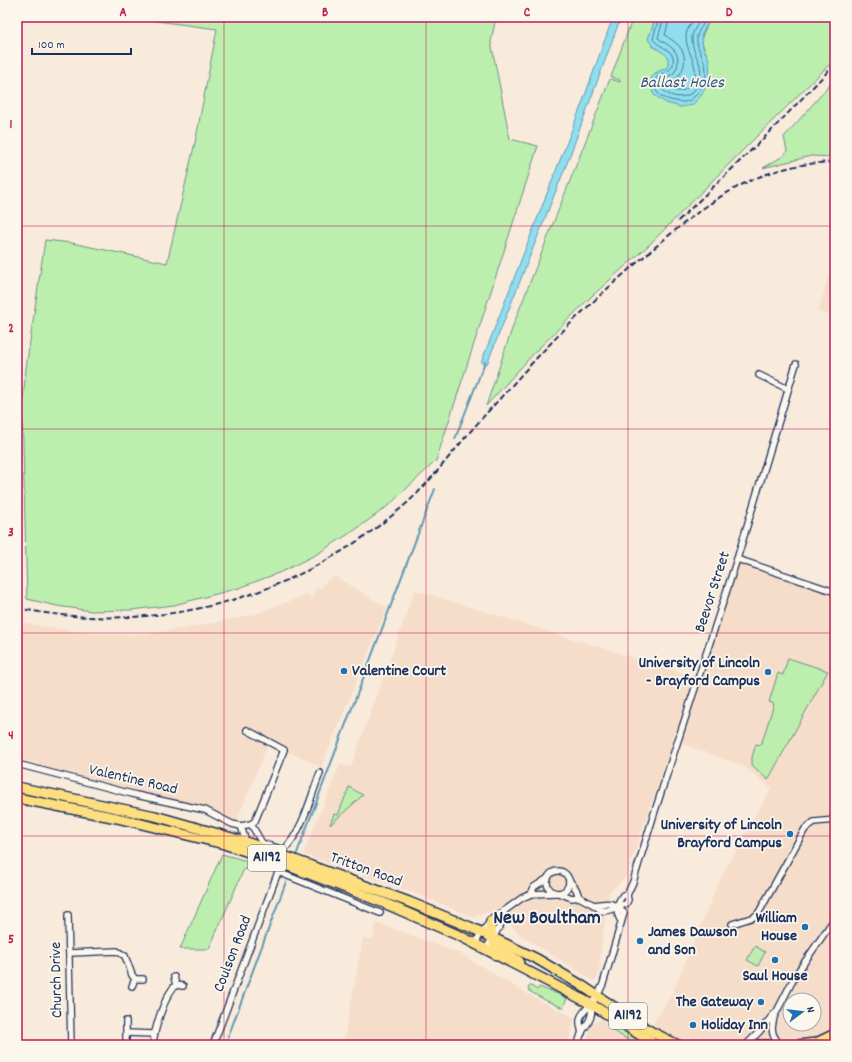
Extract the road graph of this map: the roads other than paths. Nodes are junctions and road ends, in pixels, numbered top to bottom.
1 (796, 364) dead end
2 (759, 375) dead end
3 (788, 389) junction
4 (737, 559) junction
5 (835, 592) edge
6 (247, 730) dead end
7 (17, 764) edge
8 (320, 773) dead end
9 (17, 788) edge
10 (17, 798) edge
11 (835, 820) edge
12 (251, 824) junction
13 (241, 826) junction
14 (246, 842) junction
15 (548, 878) junction
16 (569, 880) junction
17 (557, 893) junction
18 (531, 894) junction
19 (579, 897) junction
20 (617, 906) junction
21 (504, 912) junction
22 (380, 913) dead end
23 (68, 915) dead end
24 (835, 918) edge
25 (491, 921) junction
26 (732, 924) dead end
27 (481, 933) junction
28 (492, 938) junction
29 (475, 944) junction
30 (486, 949) junction
31 (70, 953) junction
32 (174, 977) dead end
33 (135, 979) junction
34 (143, 979) dead end
35 (549, 983) junction
36 (176, 985) junction
37 (132, 986) dead end
38 (183, 986) dead end
39 (598, 995) junction
40 (591, 1004) junction
41 (777, 1011) junction
42 (126, 1022) dead end
43 (582, 1032) junction
44 (127, 1033) junction
45 (154, 1034) junction
46 (835, 1034) edge
47 (835, 1041) edge
48 (71, 1045) edge
49 (126, 1045) edge
50 (152, 1045) edge
51 (212, 1045) edge
52 (578, 1045) edge
53 (656, 1045) edge
54 (678, 1045) edge
55 (746, 1045) edge
56 (755, 1045) edge
57 (773, 1045) edge
58 (779, 1045) edge
59 (798, 1045) edge
60 (832, 1045) edge

1 - 3 street, Beevor Street
2 - 3 street
3 - 4 street, Beevor Street
4 - 5 street
4 - 20 street, Beevor Street
6 - 12 street
7 - 13 street, Valentine Road
8 - 12 street
9 - 14 main road, Tritton Road / A1192
10 - 29 main road, Tritton Road / A1192
11 - 26 street
12 - 13 street
13 - 14 street
14 - 27 main road, Tritton Road / A1192
15 - 16 street
15 - 17 street
15 - 18 street
16 - 17 street
16 - 19 street
17 - 18 street
17 - 19 street
18 - 21 street
19 - 20 street
20 - 39 street
21 - 25 street
21 - 28 street
22 - 51 street, Coulson Road
23 - 31 street, Church Drive
24 - 41 street
25 - 27 street
25 - 28 main road
27 - 28 main road, Tritton Road / A1192
27 - 29 street
28 - 30 street
28 - 35 main road
28 - 39 main road, Tritton Road / A1192
29 - 30 main road, Tritton Road / A1192
30 - 35 main road, Tritton Road / A1192
31 - 33 street
31 - 48 street, Church Drive
32 - 36 street
33 - 34 street
33 - 37 street
35 - 40 main road, Tritton Road / A1192
36 - 38 street
36 - 45 street
39 - 40 street
39 - 54 main road, Tritton Road / A1192
40 - 43 street
40 - 43 street
40 - 53 main road, Tritton Road / A1192
41 - 55 street
41 - 58 street
42 - 44 street
43 - 52 street
44 - 45 street
44 - 49 street
45 - 50 street
46 - 59 main road
47 - 60 main road
56 - 57 main road

